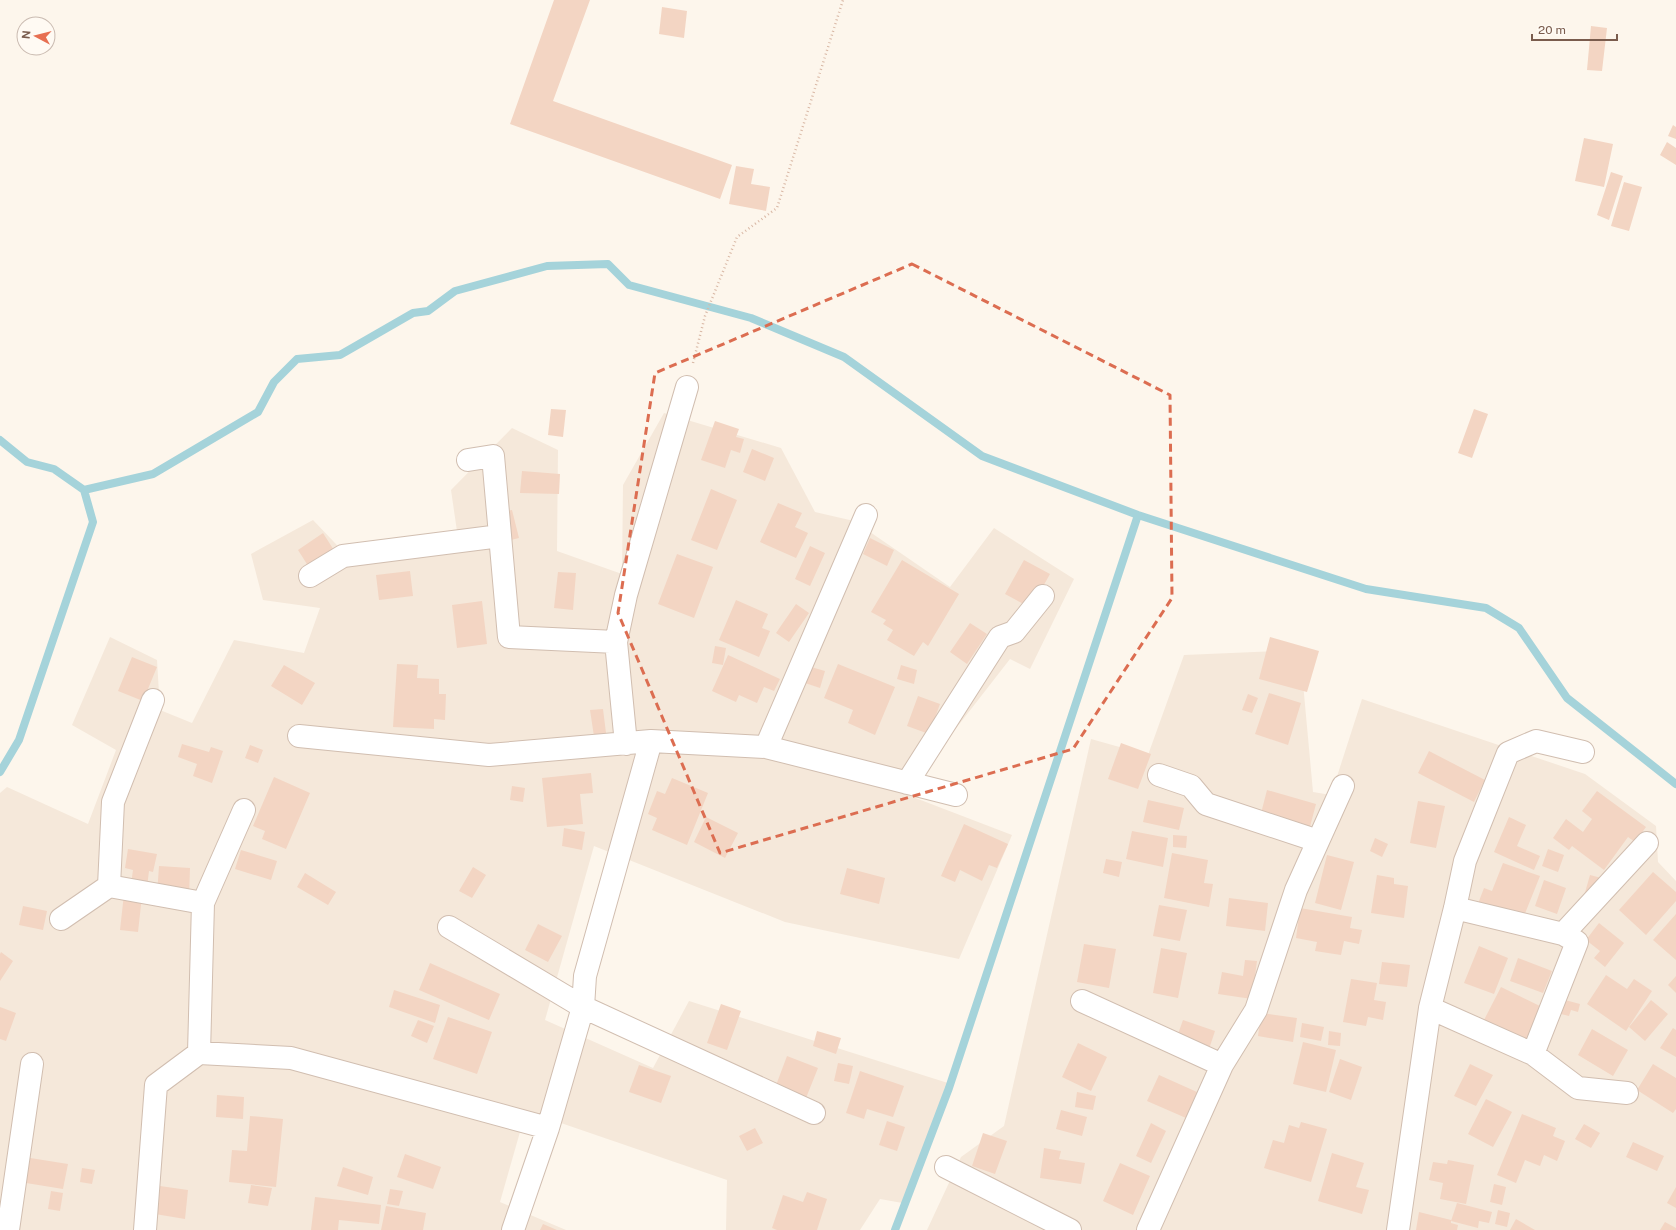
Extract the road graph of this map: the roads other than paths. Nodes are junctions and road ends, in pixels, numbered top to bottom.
1 (688, 387) road end
2 (468, 460) dead end
3 (866, 516) dead end
4 (500, 536) junction
5 (310, 576) dead end
6 (1043, 596) dead end
7 (616, 642) junction
8 (153, 700) dead end
9 (299, 736) dead end
10 (651, 741) junction
11 (626, 744) junction
12 (766, 747) junction
13 (1583, 752) dead end
14 (1159, 775) dead end
15 (907, 783) junction
16 (1343, 786) dead end
17 (956, 795) dead end
18 (244, 810) dead end
19 (1318, 841) junction
20 (1647, 843) dead end
21 (109, 886) junction
22 (203, 903) junction
23 (1455, 908) junction
24 (61, 919) dead end
25 (449, 927) dead end
26 (1563, 934) junction
27 (1082, 1001) dead end
28 (583, 1007) junction
29 (1430, 1008) junction
30 (199, 1053) junction
31 (1533, 1054) junction
32 (32, 1064) dead end
33 (1222, 1065) junction
34 (1627, 1093) dead end
35 (814, 1113) dead end
36 (548, 1128) junction
37 (946, 1167) dead end
38 (8, 1230) edge
39 (145, 1230) edge
40 (513, 1230) edge
41 (1070, 1230) edge
42 (1148, 1230) edge
43 (1398, 1230) edge

1 - 7 street
2 - 4 street
3 - 12 street
4 - 5 street
4 - 7 street
6 - 15 street
7 - 11 street
8 - 21 street
9 - 11 street
10 - 11 street
10 - 12 street
10 - 28 street
12 - 15 street
13 - 23 street
14 - 19 street
15 - 17 street
16 - 19 street
18 - 22 street
19 - 33 street
20 - 26 street
21 - 22 street
21 - 24 street
22 - 30 street
23 - 26 street
23 - 29 street
25 - 28 street
26 - 31 street
27 - 33 street
28 - 35 street
28 - 36 street
29 - 31 street
29 - 43 street
30 - 36 street
30 - 39 street
31 - 34 street
32 - 38 street
33 - 42 street
36 - 40 street
37 - 41 street

